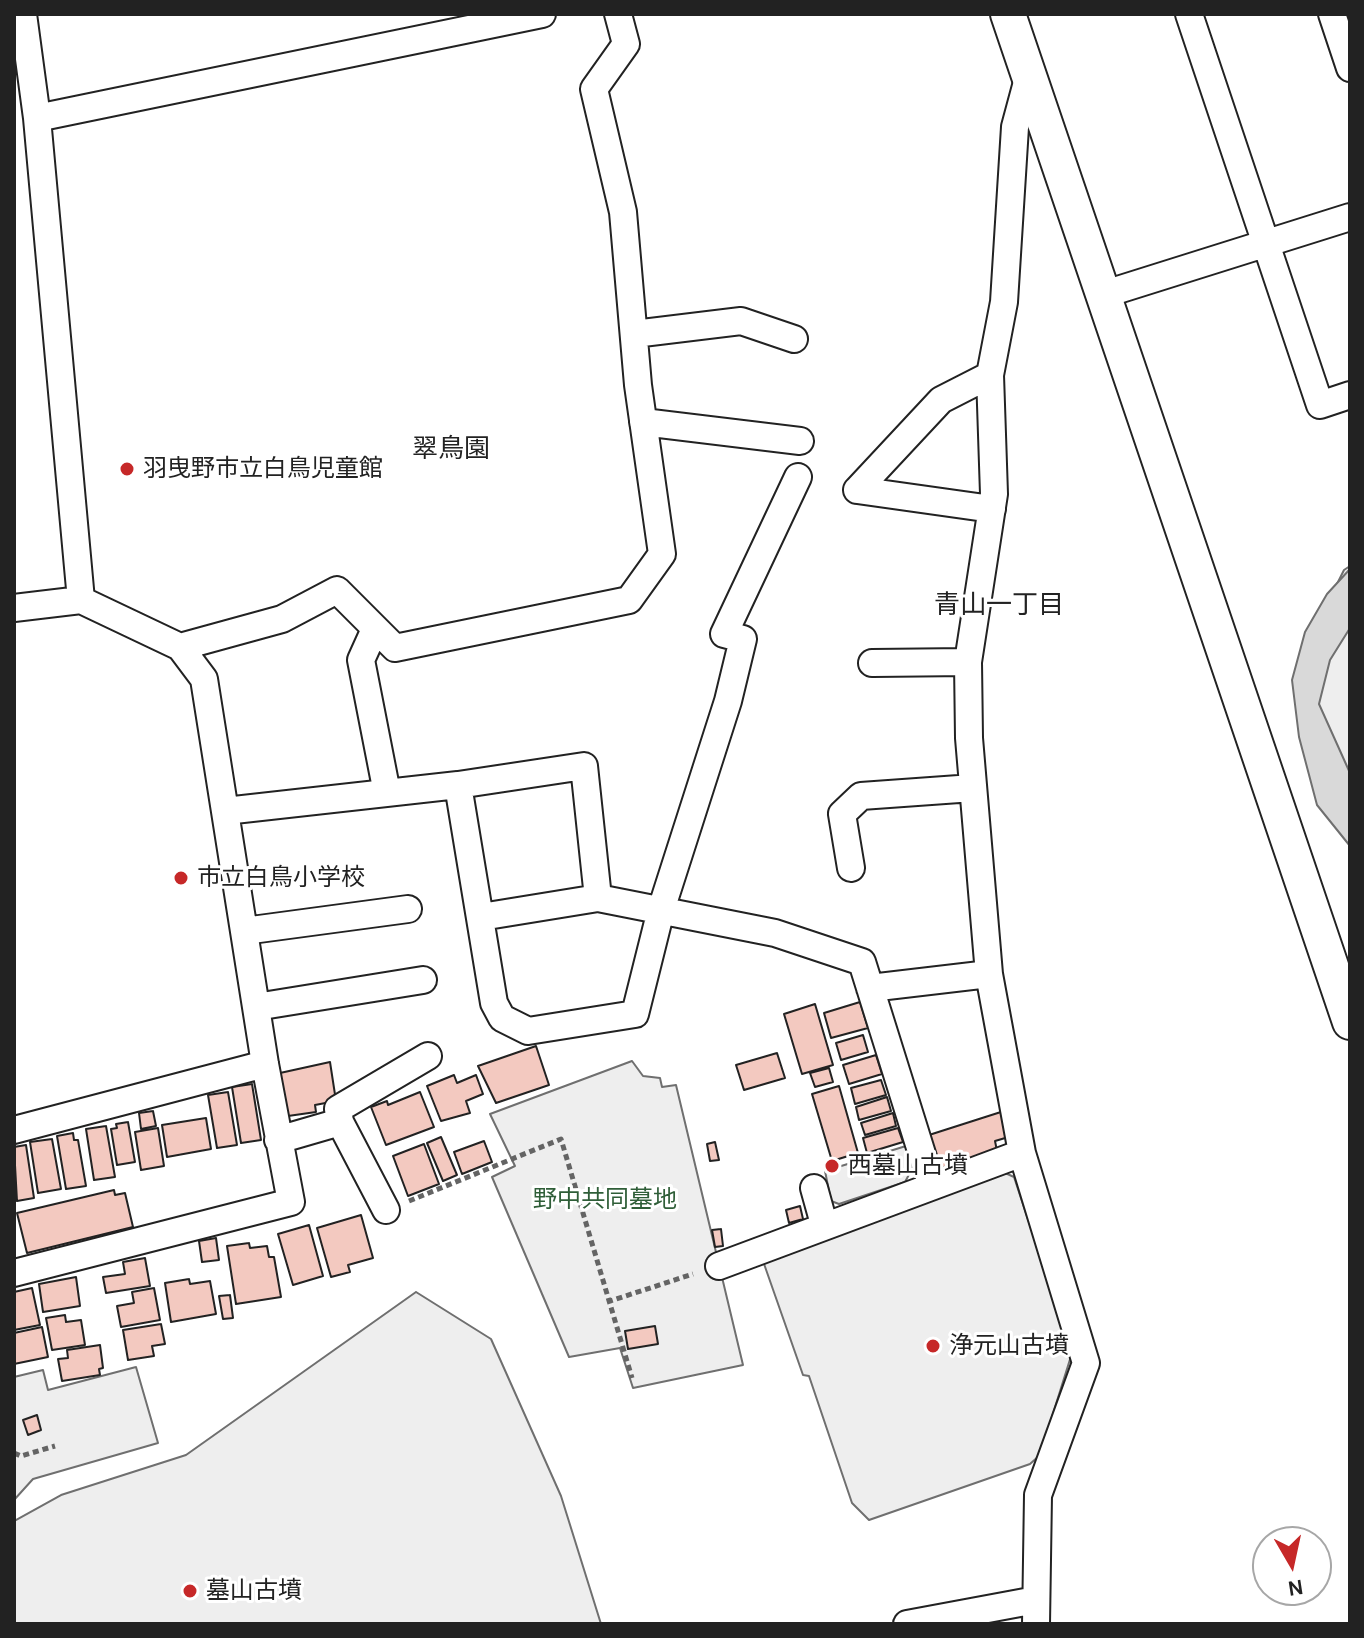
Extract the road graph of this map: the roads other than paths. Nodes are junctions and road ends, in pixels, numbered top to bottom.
1 (23, 14) edge
2 (542, 14) edge
3 (618, 14) edge
4 (1008, 14) edge
5 (1189, 14) edge
6 (1332, 14) edge
7 (1350, 68) edge
8 (1029, 75) junction
9 (37, 118) junction
10 (27, 146) edge
11 (1350, 217) edge
12 (1267, 245) junction
13 (1105, 294) junction
14 (634, 334) junction
15 (794, 339) dead end
16 (990, 375) junction
17 (1350, 395) edge
18 (643, 422) junction
19 (800, 441) dead end
20 (798, 477) dead end
21 (992, 509) junction
22 (81, 600) junction
23 (14, 608) edge
24 (375, 629) junction
25 (180, 647) junction
26 (968, 662) junction
27 (872, 663) dead end
28 (458, 785) junction
29 (973, 788) junction
30 (387, 793) junction
31 (225, 811) junction
32 (851, 868) dead end
33 (598, 898) junction
34 (408, 909) dead end
35 (661, 910) junction
36 (481, 917) junction
37 (244, 931) junction
38 (989, 974) junction
39 (423, 980) dead end
40 (870, 988) junction
41 (256, 1007) junction
42 (1350, 1022) edge
43 (428, 1056) dead end
44 (265, 1064) junction
45 (340, 1122) junction
46 (14, 1130) edge
47 (278, 1140) junction
48 (1022, 1153) junction
49 (932, 1186) junction
50 (814, 1188) dead end
51 (386, 1210) road end
52 (824, 1224) junction
53 (719, 1266) road end
54 (14, 1273) edge
55 (1036, 1612) edge
56 (907, 1624) edge

1 - 9 street
2 - 9 street
3 - 14 street
4 - 8 street
5 - 12 street
6 - 7 street
8 - 13 street
8 - 16 street
9 - 10 street
10 - 22 street
11 - 12 street
12 - 13 street
12 - 17 street
13 - 42 street
14 - 15 street
14 - 18 street
16 - 21 street
16 - 21 street
18 - 19 street
18 - 24 street
20 - 35 street
21 - 26 street
22 - 23 street
22 - 25 street
24 - 25 street
24 - 30 street
25 - 31 street
26 - 27 street
26 - 29 street
28 - 30 street
28 - 33 street
28 - 36 street
29 - 32 street
29 - 38 street
30 - 31 street
31 - 37 street
33 - 35 street
33 - 36 street
34 - 37 street
35 - 36 street
35 - 40 street
37 - 41 street
38 - 40 street
38 - 48 street
39 - 41 street
40 - 49 street
41 - 44 street
43 - 45 street
44 - 46 street
44 - 47 street
45 - 47 street
45 - 51 street
47 - 54 street
48 - 49 street
48 - 55 street
49 - 52 street
50 - 52 street
52 - 53 street
55 - 56 street

